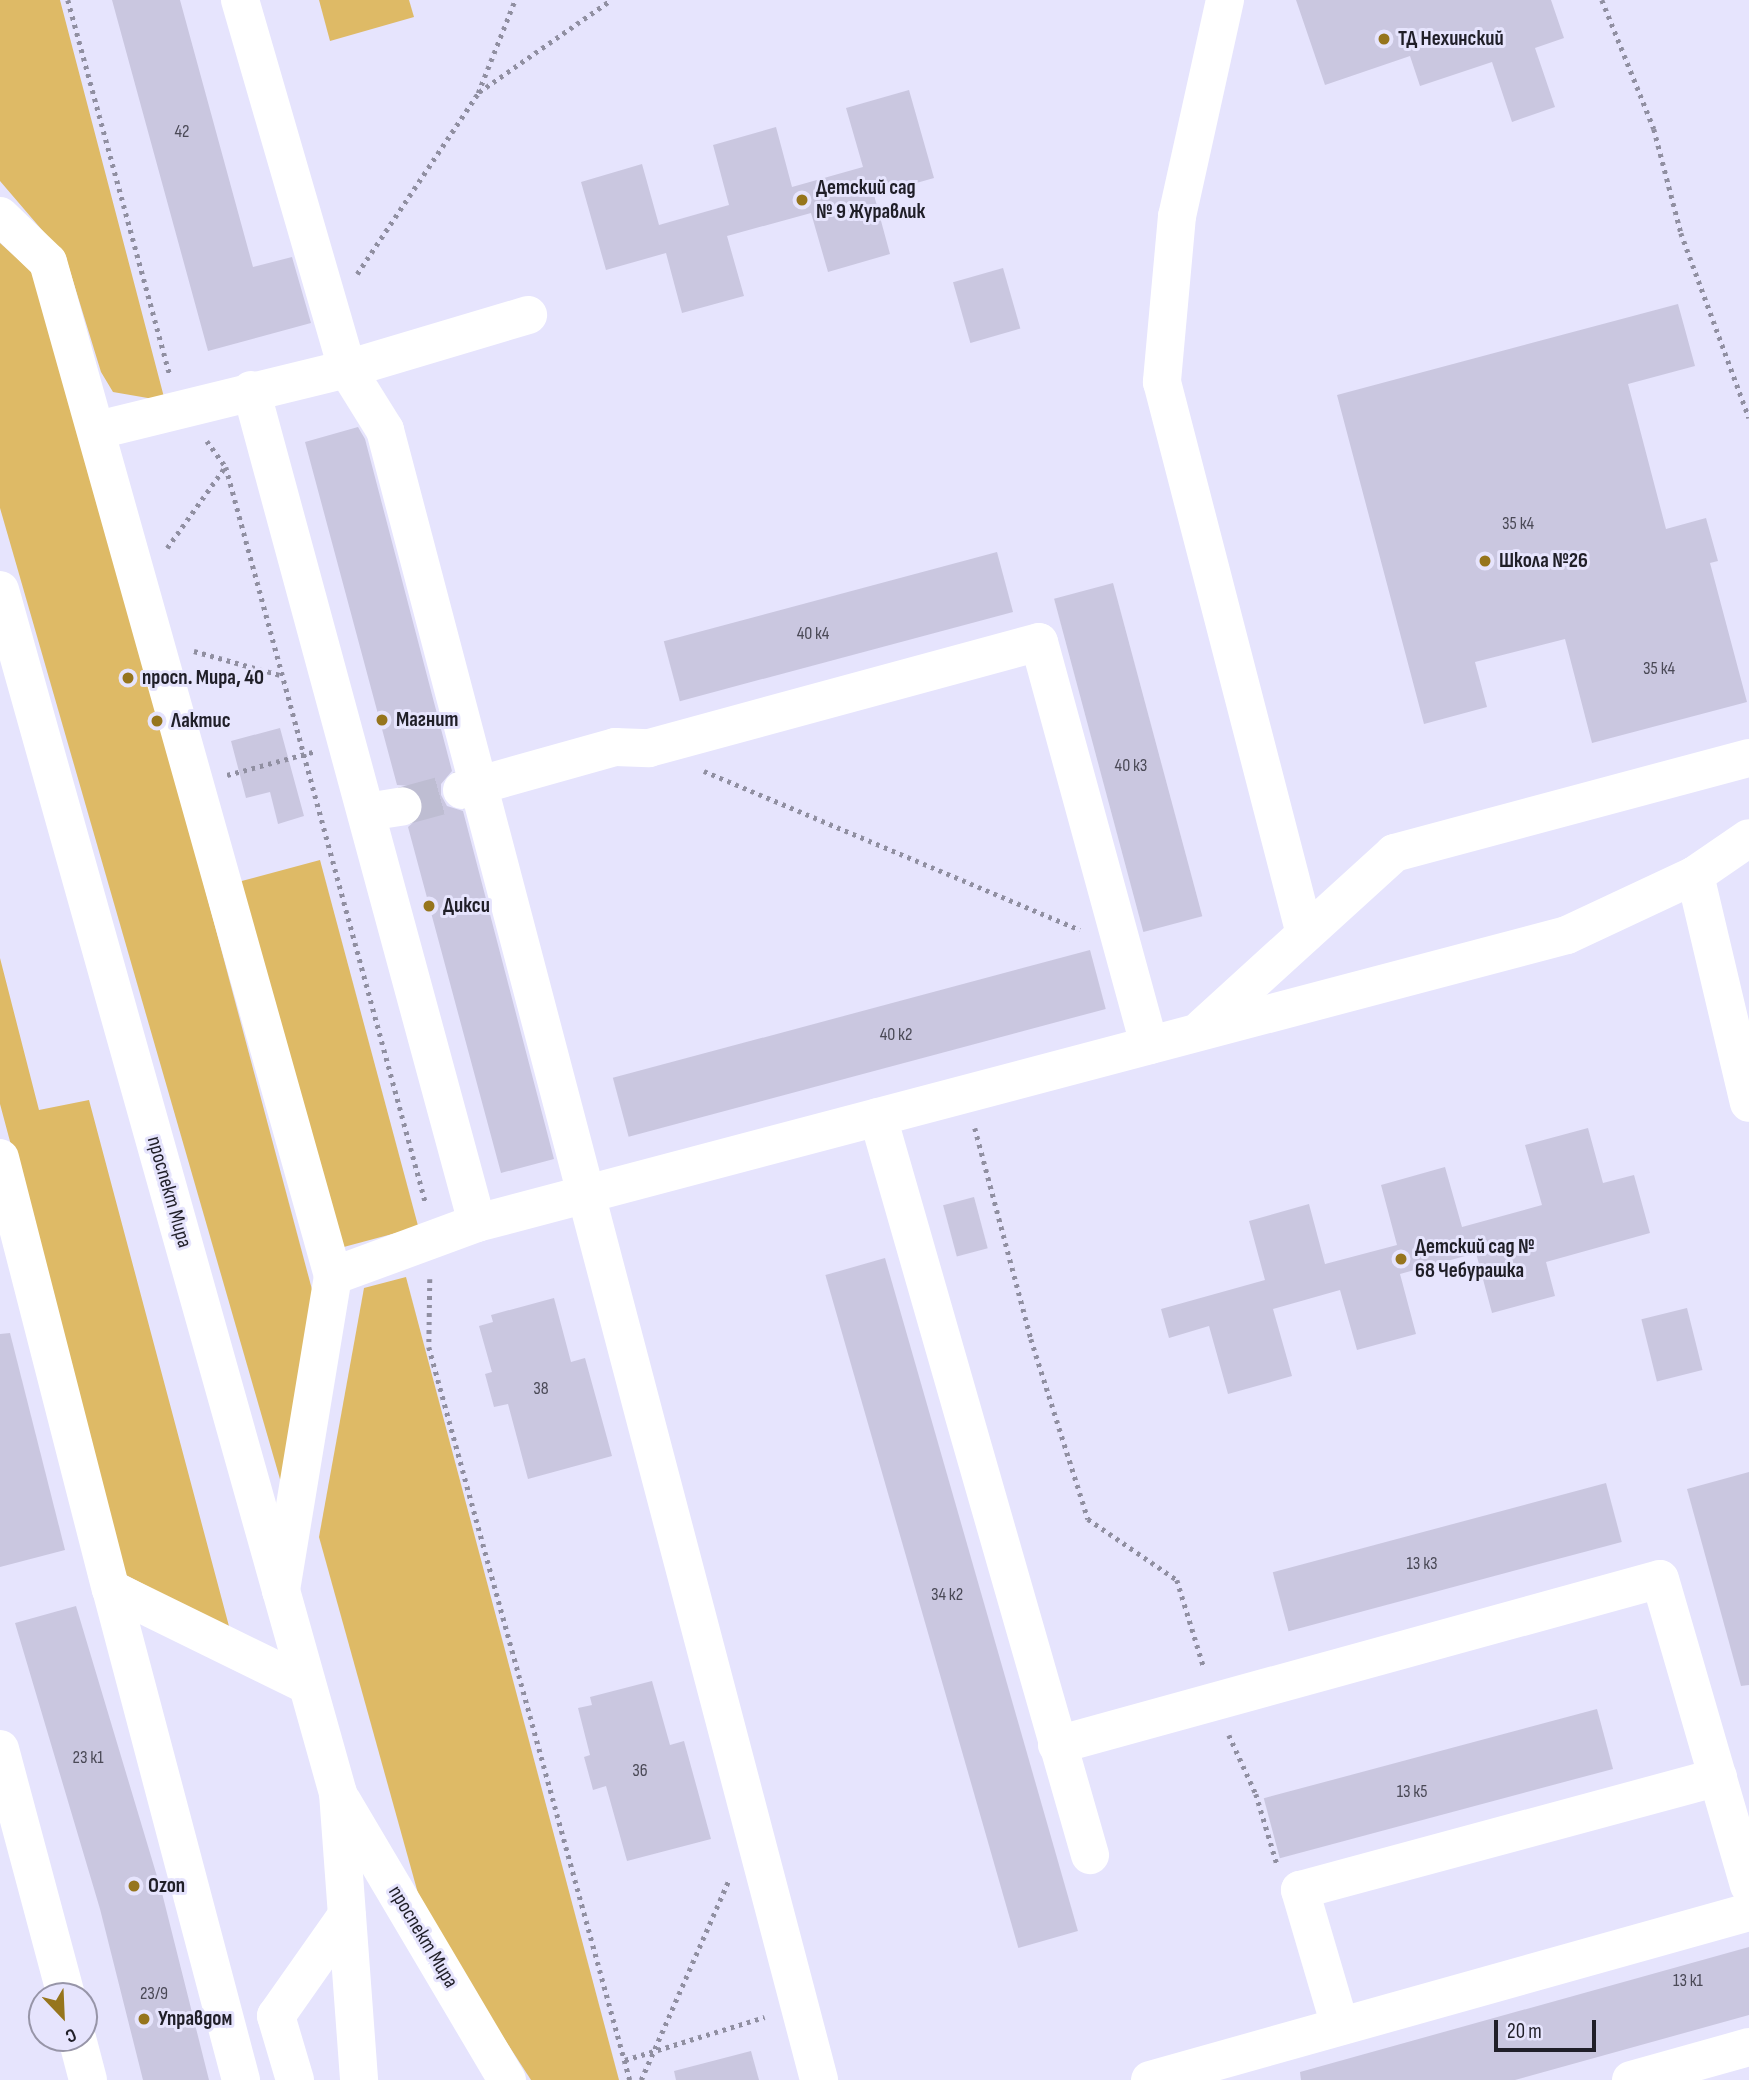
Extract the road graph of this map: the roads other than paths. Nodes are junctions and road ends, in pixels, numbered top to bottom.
1 (240, 0) edge
2 (1225, 0) edge
3 (0, 216) edge
4 (528, 315) dead end
5 (347, 369) junction
6 (251, 390) junction
7 (97, 430) junction
8 (0, 590) edge
9 (1749, 758) edge
10 (470, 786) junction
11 (1749, 838) edge
12 (1695, 875) junction
13 (1305, 934) junction
14 (1198, 1032) junction
15 (1149, 1045) junction
16 (1749, 1103) edge
17 (878, 1117) junction
18 (1, 1164) edge
19 (587, 1194) junction
20 (477, 1223) junction
21 (333, 1276) junction
22 (111, 1589) junction
23 (281, 1591) junction
24 (307, 1685) junction
25 (1057, 1745) junction
26 (0, 1749) edge
27 (1718, 1777) junction
28 (5, 1787) edge
29 (338, 1793) junction
30 (1090, 1855) dead end
31 (1749, 1885) edge
32 (1749, 1912) edge
33 (347, 1915) junction
34 (62, 1982) edge
35 (1340, 2026) junction
36 (1749, 2047) edge
37 (81, 2052) edge
38 (88, 2080) edge
39 (242, 2080) edge
40 (295, 2080) edge
41 (359, 2080) edge
42 (507, 2080) edge
43 (819, 2080) edge
44 (1150, 2080) edge
45 (1631, 2080) edge

1 - 5 street
2 - 13 street
3 - 7 street
4 - 5 street
5 - 6 street
5 - 10 street
6 - 7 street
6 - 20 street
7 - 21 street
8 - 23 street, проспект Мира
9 - 13 street
10 - 15 street
10 - 19 street
11 - 12 street
12 - 14 street
12 - 16 street
13 - 14 street
14 - 15 street
15 - 17 street
17 - 19 street
17 - 25 street
18 - 22 street
19 - 20 street
19 - 43 street
20 - 21 street
21 - 23 street
22 - 24 street
22 - 39 street
23 - 24 street, проспект Мира
24 - 29 street, проспект Мира
25 - 27 street
25 - 30 street
26 - 28 street
27 - 31 street
27 - 35 street
28 - 34 street
29 - 33 street, проспект Мира
29 - 42 street, проспект Мира
32 - 35 street
33 - 40 street
33 - 41 street, проспект Мира
35 - 44 street
36 - 45 street
37 - 38 street

